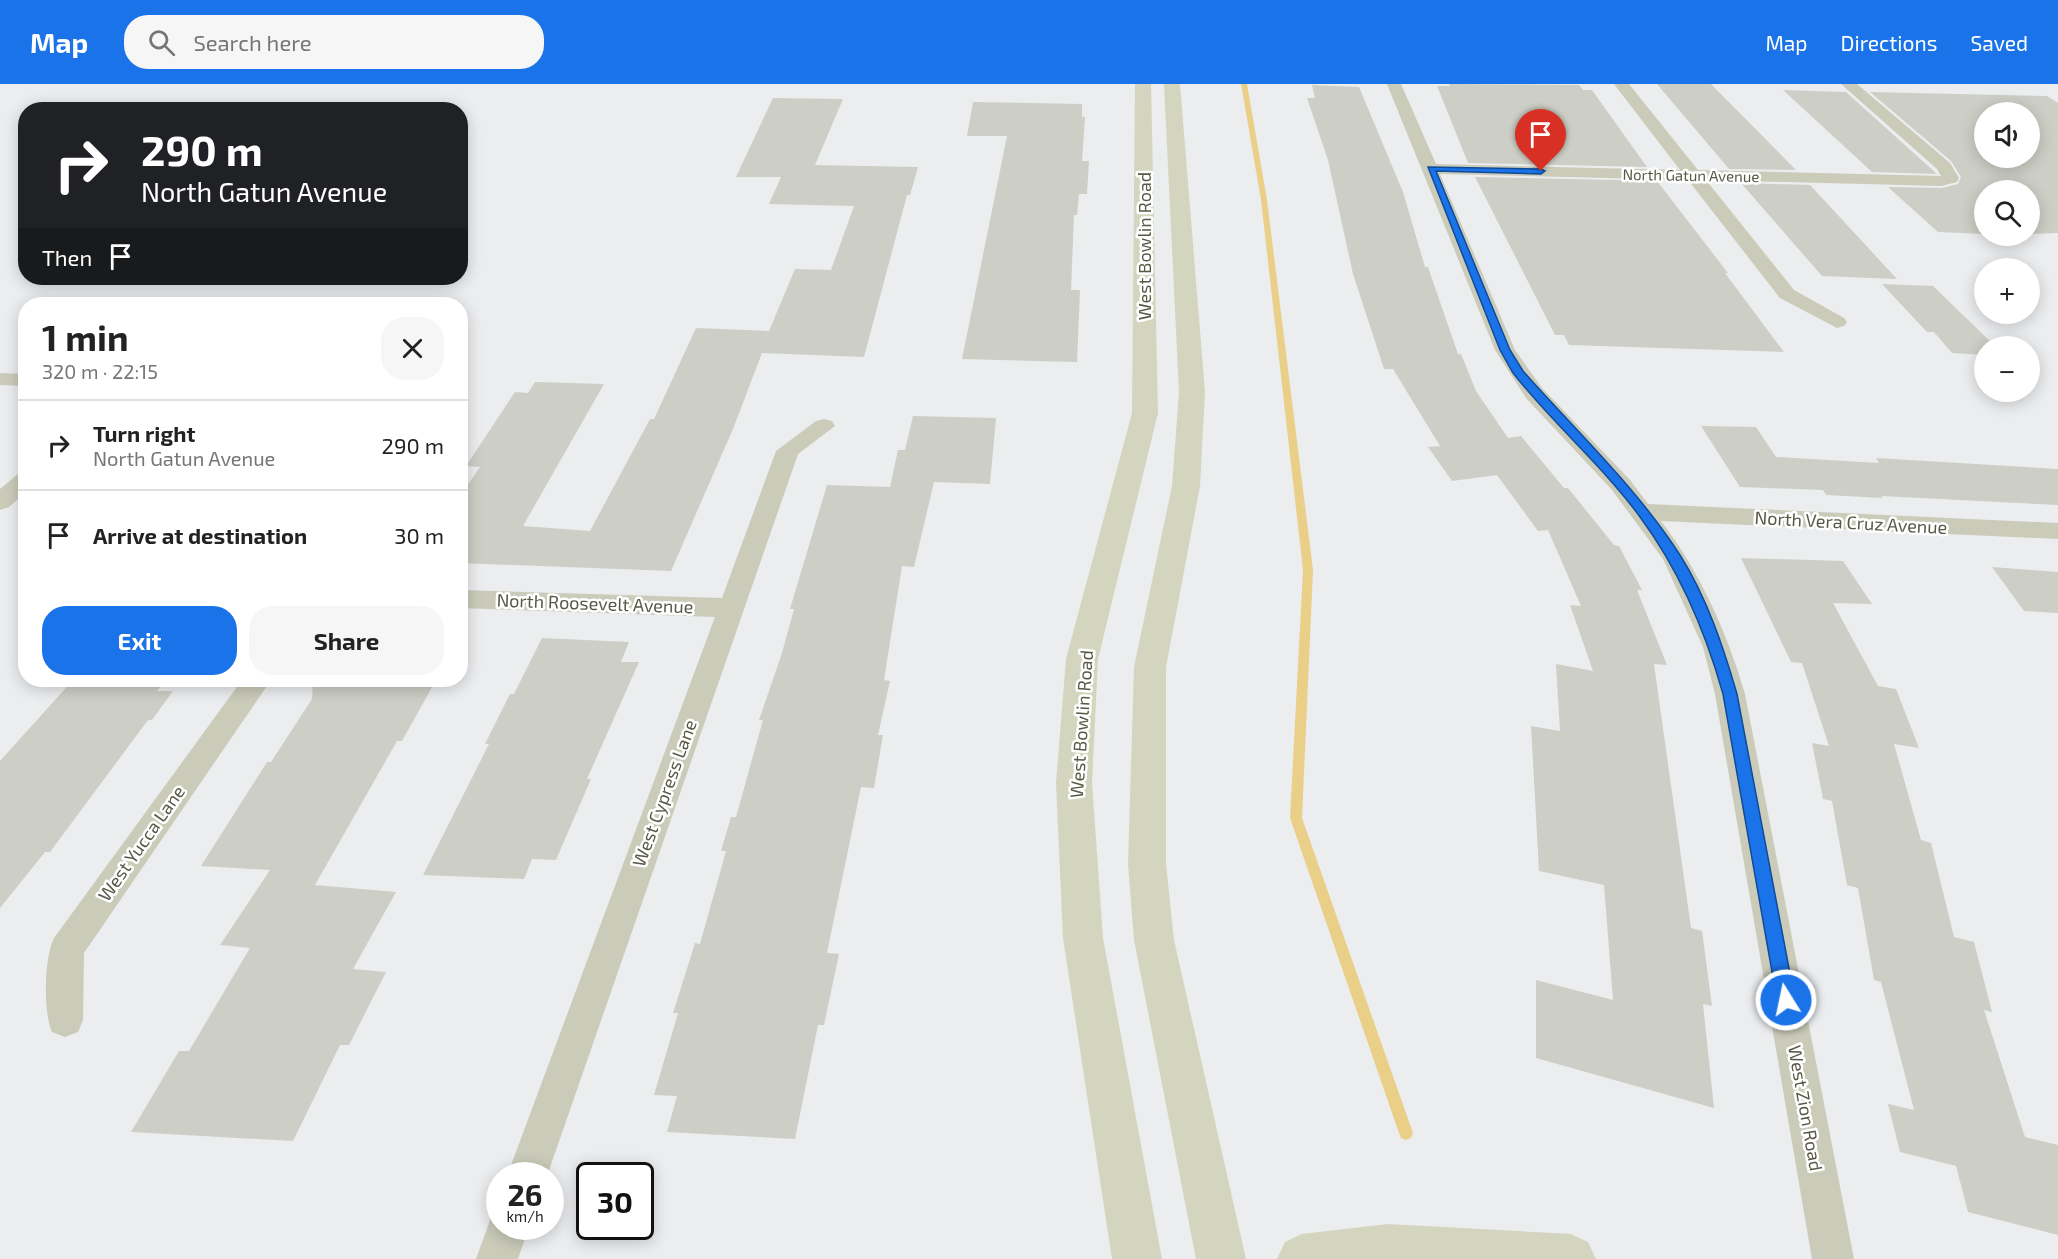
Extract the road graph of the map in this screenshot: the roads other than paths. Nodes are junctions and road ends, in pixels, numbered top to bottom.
1 (1143, 84) edge
2 (1172, 84) edge
3 (1394, 84) edge
4 (1622, 84) edge
5 (1848, 84) edge
6 (1431, 169) junction
7 (1695, 175) junction
8 (1838, 322) dead end
9 (0, 379) edge
10 (18, 380) edge
11 (824, 426) dead end
12 (18, 486) edge
13 (0, 502) edge
14 (1643, 512) junction
15 (2058, 531) edge
16 (468, 598) edge
17 (730, 608) junction
18 (252, 687) edge
19 (65, 1020) dead end
20 (532, 1162) edge
21 (504, 1240) edge
22 (497, 1259) edge
23 (1137, 1259) edge
24 (1221, 1259) edge
25 (1302, 1259) edge
26 (1571, 1259) edge
27 (1833, 1259) edge

1 - 23 street, West Bowlin Road
2 - 24 street, West Bowlin Road
3 - 6 street, West Zion Road
4 - 7 street
5 - 7 street, North Gatun Avenue
6 - 7 street, North Gatun Avenue
6 - 14 street, West Zion Road
7 - 8 street
9 - 10 street
11 - 17 street, West Cypress Lane
12 - 13 street
14 - 15 street, North Vera Cruz Avenue
14 - 27 street, West Zion Road
16 - 17 street, North Roosevelt Avenue
17 - 20 street, West Cypress Lane
18 - 19 street, West Yucca Lane
21 - 22 street
25 - 26 street

